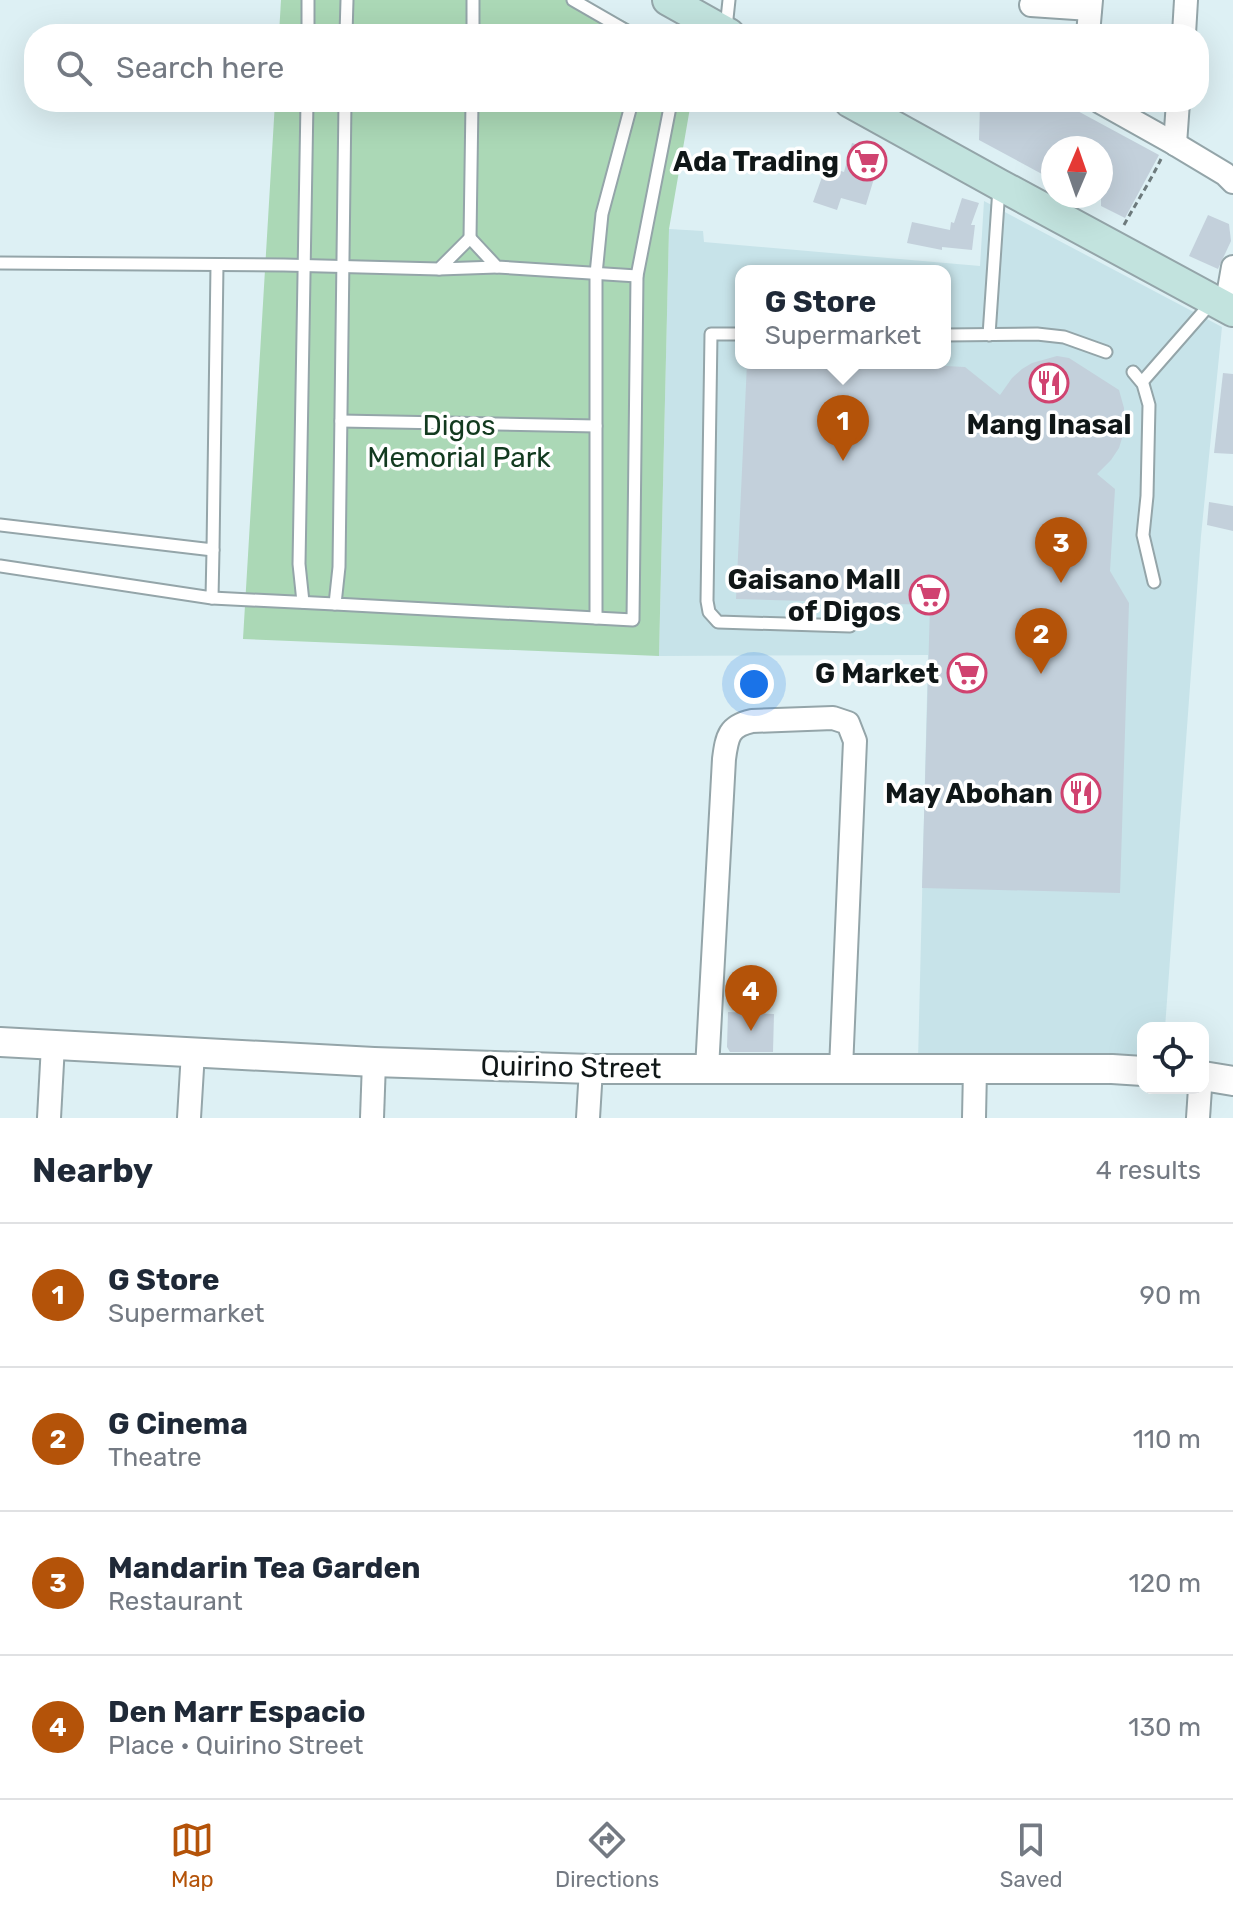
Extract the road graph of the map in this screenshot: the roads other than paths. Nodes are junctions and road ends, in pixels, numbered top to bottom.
1 (308, 0) edge
2 (347, 0) edge
3 (473, 0) edge
4 (573, 0) edge
5 (668, 0) edge
6 (729, 0) edge
7 (1186, 0) edge
8 (1091, 4) edge
9 (1031, 5) dead end
10 (308, 24) edge
11 (346, 24) edge
12 (473, 24) edge
13 (615, 24) edge
14 (711, 24) edge
15 (728, 24) edge
16 (1089, 24) edge
17 (1185, 24) edge
18 (307, 112) edge
19 (345, 112) edge
20 (472, 112) edge
21 (629, 112) edge
22 (669, 112) edge
23 (868, 112) edge
24 (1118, 112) edge
25 (1176, 112) edge
26 (1172, 142) junction
27 (1233, 182) edge
28 (1000, 185) junction
29 (470, 238) junction
30 (0, 263) edge
31 (217, 265) junction
32 (304, 266) junction
33 (343, 266) junction
34 (497, 267) junction
35 (1233, 267) edge
36 (439, 269) junction
37 (596, 274) junction
38 (637, 276) junction
39 (1224, 307) edge
40 (735, 334) edge
41 (951, 335) edge
42 (989, 335) junction
43 (1106, 352) dead end
44 (1133, 372) dead end
45 (1142, 382) junction
46 (341, 421) junction
47 (596, 426) junction
48 (0, 525) edge
49 (213, 550) junction
50 (0, 566) edge
51 (1154, 582) dead end
52 (212, 598) junction
53 (303, 602) junction
54 (335, 604) junction
55 (596, 618) junction
56 (850, 626) dead end
57 (0, 1042) edge
58 (53, 1045) junction
59 (193, 1052) junction
60 (374, 1062) junction
61 (591, 1069) junction
62 (707, 1069) junction
63 (841, 1069) junction
64 (975, 1069) junction
65 (1137, 1071) edge
66 (1209, 1077) edge
67 (1233, 1081) edge
68 (1200, 1094) edge
69 (49, 1118) edge
70 (189, 1118) edge
71 (372, 1118) edge
72 (588, 1118) edge
73 (974, 1118) edge
74 (1198, 1118) edge

1 - 10 lane
2 - 11 lane
3 - 12 lane
4 - 13 lane
5 - 14 main road
6 - 15 lane
7 - 17 street
8 - 9 street
8 - 16 street
18 - 32 lane
19 - 33 lane
20 - 29 lane
21 - 37 lane
22 - 38 lane
23 - 28 main road
24 - 26 street
25 - 26 street
26 - 27 street
28 - 39 main road
28 - 42 lane
29 - 34 lane
29 - 36 lane
30 - 31 lane
31 - 32 lane
31 - 49 lane
32 - 33 lane
32 - 53 lane
33 - 36 lane
33 - 46 lane
34 - 36 lane
34 - 37 lane
35 - 39 street
37 - 38 lane
37 - 47 lane
38 - 55 lane
39 - 45 lane
40 - 56 lane
41 - 42 lane
42 - 43 lane
44 - 45 lane
45 - 51 lane
46 - 47 lane
46 - 54 lane
47 - 55 lane
48 - 49 lane
49 - 52 lane
50 - 52 lane
52 - 53 lane
53 - 54 lane
54 - 55 lane
57 - 58 street, Quirino Street
58 - 59 street, Quirino Street
58 - 69 street
59 - 60 street, Quirino Street
59 - 70 street
60 - 61 street, Quirino Street
60 - 71 street
61 - 62 street, Quirino Street
61 - 72 street
62 - 63 street, Quirino Street
62 - 63 street
63 - 64 street, Quirino Street
64 - 65 street, Quirino Street
64 - 73 street
66 - 67 street
68 - 74 street

